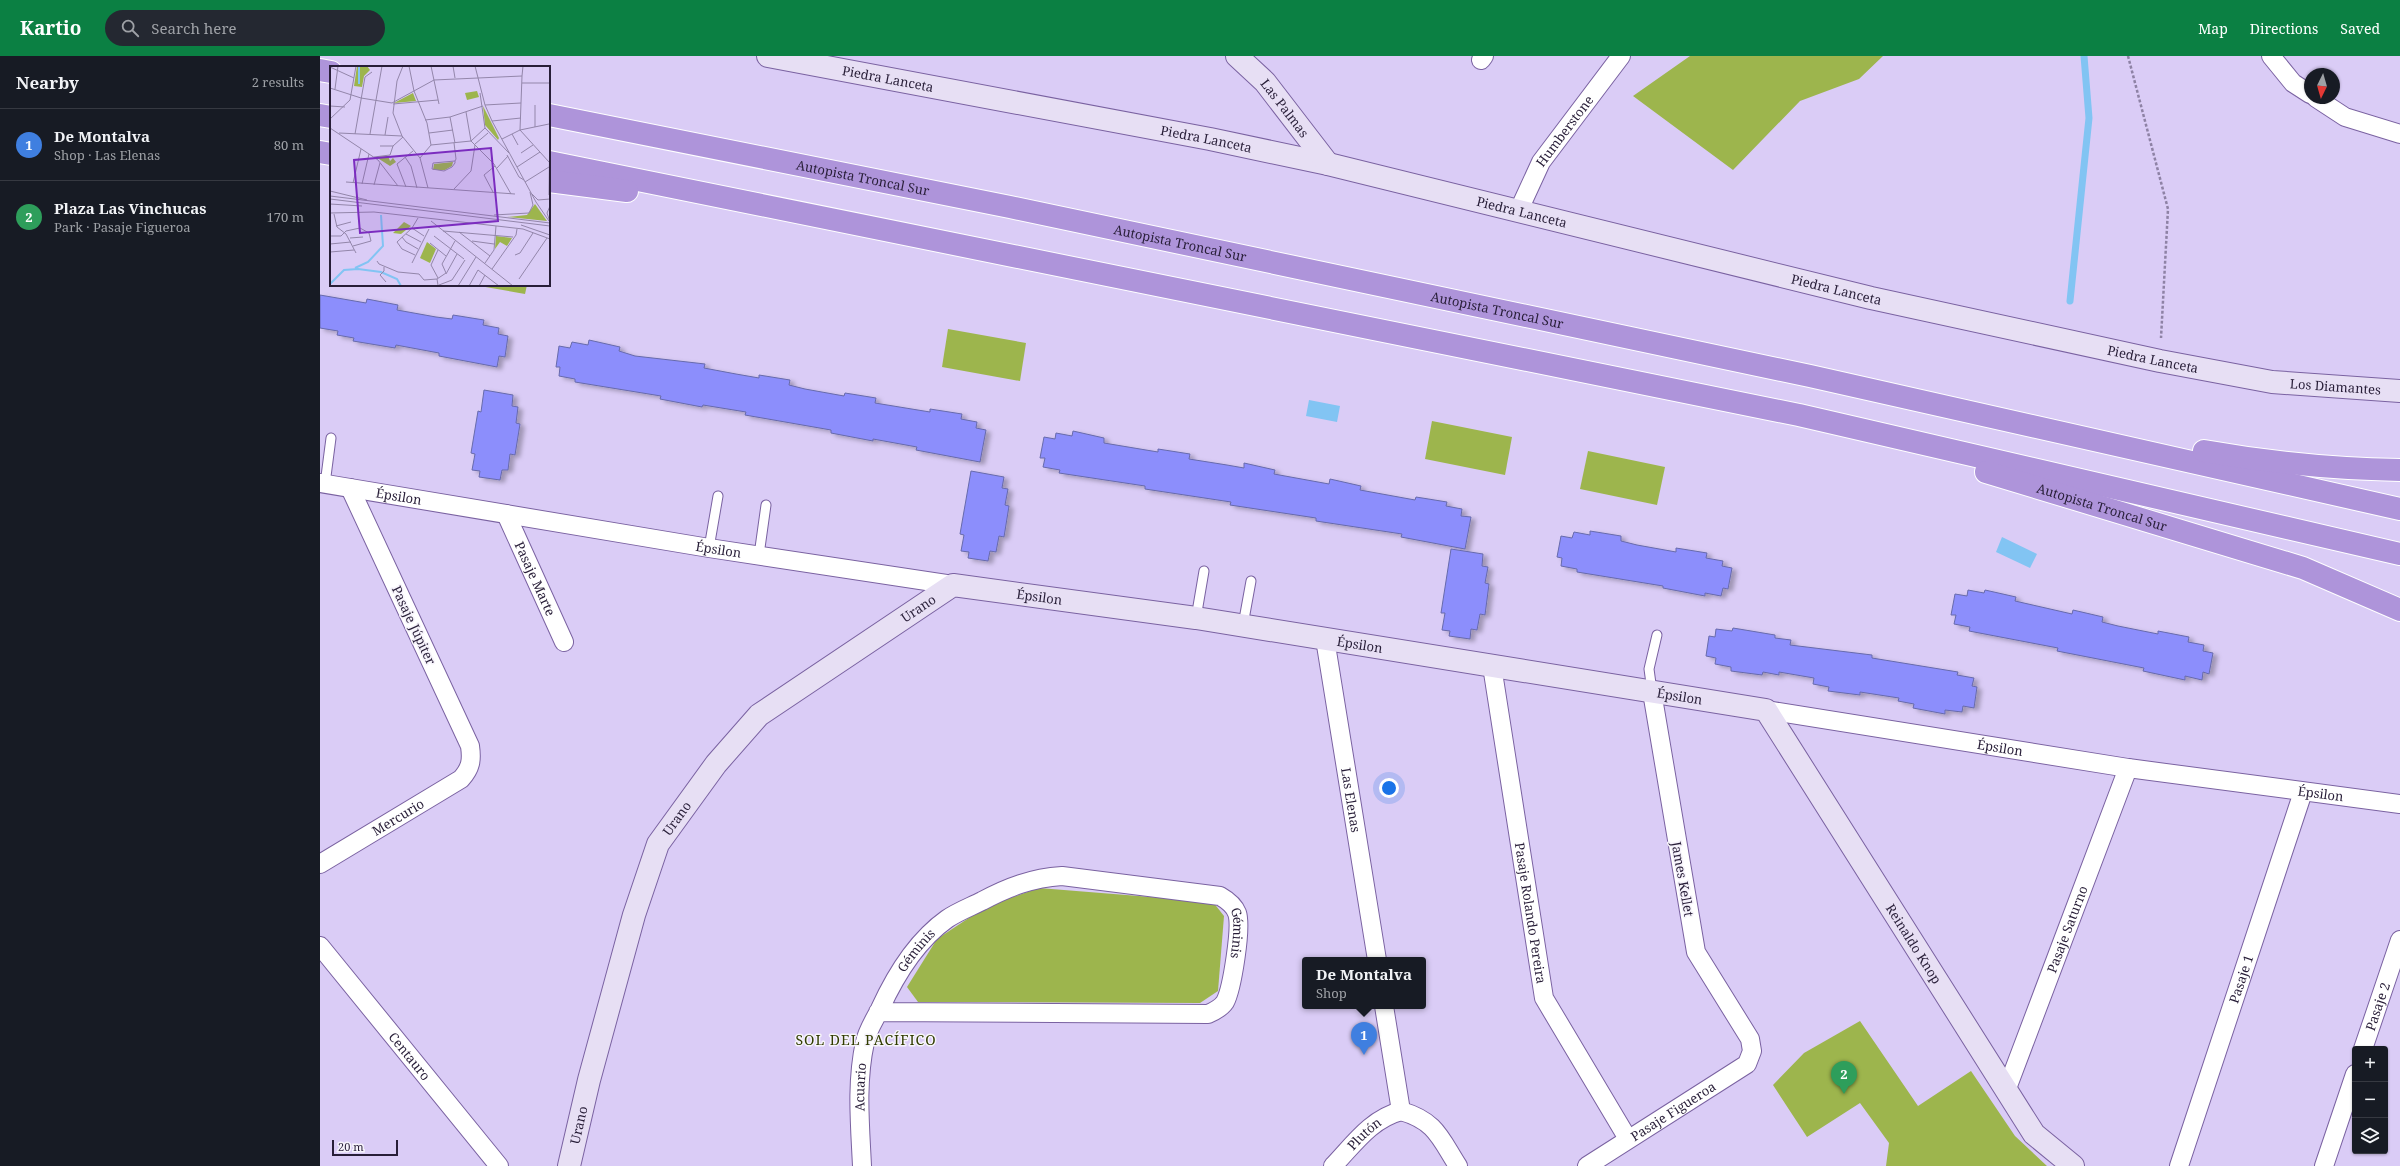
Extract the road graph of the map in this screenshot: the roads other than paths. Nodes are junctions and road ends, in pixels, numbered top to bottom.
1 (768, 56) edge
2 (1237, 56) edge
3 (2270, 56) edge
4 (1619, 57) edge
5 (320, 70) edge
6 (330, 72) edge
7 (2304, 90) edge
8 (2325, 104) edge
9 (320, 115) edge
10 (550, 115) edge
11 (330, 117) edge
12 (2400, 134) edge
13 (320, 152) edge
14 (330, 154) edge
15 (550, 162) edge
16 (1328, 164) junction
17 (550, 181) edge
18 (796, 212) junction
19 (1518, 212) junction
20 (1810, 376) junction
21 (2272, 382) joint
22 (2400, 391) edge
23 (1799, 415) junction
24 (331, 438) dead end
25 (2400, 470) edge
26 (322, 484) edge
27 (350, 488) junction
28 (718, 496) dead end
29 (766, 505) dead end
30 (2400, 509) edge
31 (506, 514) junction
32 (708, 548) junction
33 (2400, 554) edge
34 (759, 555) junction
35 (1204, 571) dead end
36 (1251, 581) dead end
37 (953, 585) junction
38 (2400, 610) edge
39 (1196, 618) junction
40 (1243, 625) junction
41 (1657, 635) dead end
42 (1325, 639) junction
43 (564, 642) dead end
44 (1492, 666) junction
45 (1652, 692) junction
46 (1766, 710) junction
47 (471, 764) joint
48 (2128, 768) junction
49 (2303, 792) junction
50 (2400, 804) edge
51 (320, 864) edge
52 (2400, 940) edge
53 (320, 946) edge
54 (1377, 957) edge
55 (1384, 1009) edge
56 (878, 1012) junction
57 (2364, 1046) edge
58 (1752, 1051) joint
59 (2352, 1082) edge
60 (2006, 1091) junction
61 (1401, 1111) junction
62 (1628, 1139) junction
63 (499, 1166) edge
64 (569, 1166) edge
65 (862, 1166) edge
66 (1333, 1166) edge
67 (1458, 1166) edge
68 (1587, 1166) edge
69 (2073, 1166) edge
70 (2179, 1166) edge
71 (2324, 1166) edge

1 - 16 street, Piedra Lanceta
2 - 16 street, Las Palmas
3 - 7 street
4 - 19 street, Humberstone
5 - 6 highway
8 - 12 street
9 - 11 highway
10 - 20 highway, Autopista Troncal Sur
13 - 14 highway
15 - 18 highway, Autopista Troncal Sur
16 - 19 street, Piedra Lanceta
17 - 18 highway
18 - 23 highway, Autopista Troncal Sur
19 - 21 street, Piedra Lanceta
20 - 25 highway, Autopista Troncal Sur
20 - 30 highway, Autopista Troncal Sur
21 - 22 street, Los Diamantes
23 - 33 highway, Autopista Troncal Sur
23 - 38 highway, Autopista Troncal Sur
24 - 26 lane
26 - 27 street, Épsilon
27 - 31 street, Épsilon
27 - 47 street, Pasaje Júpiter
28 - 32 lane
29 - 34 lane
31 - 32 street, Épsilon
31 - 43 street, Pasaje Marte
32 - 34 street, Épsilon
34 - 37 street, Épsilon
35 - 39 lane
36 - 40 lane
37 - 39 street, Épsilon
37 - 64 street, Urano
39 - 40 street, Épsilon
40 - 42 street, Épsilon
41 - 45 lane
42 - 44 street, Épsilon
42 - 54 street, Las Elenas
44 - 45 street, Épsilon
44 - 62 street, Pasaje Rolando Pereira
45 - 46 street, Épsilon
45 - 58 street, James Kellet
46 - 48 street, Épsilon
46 - 60 street, Reinaldo Knop
47 - 51 street, Mercurio
48 - 49 street, Épsilon
48 - 60 street, Pasaje Saturno
49 - 50 street, Épsilon
49 - 70 street, Pasaje 1
52 - 57 street, Pasaje 2
53 - 63 street, Centauro
55 - 61 street
56 - 56 street, Géminis
56 - 65 street, Acuario
58 - 62 street, Pasaje Figueroa
59 - 71 street
60 - 69 street, Reinaldo Knop
61 - 66 street, Plutón
61 - 67 street
62 - 68 street, Pasaje Figueroa

